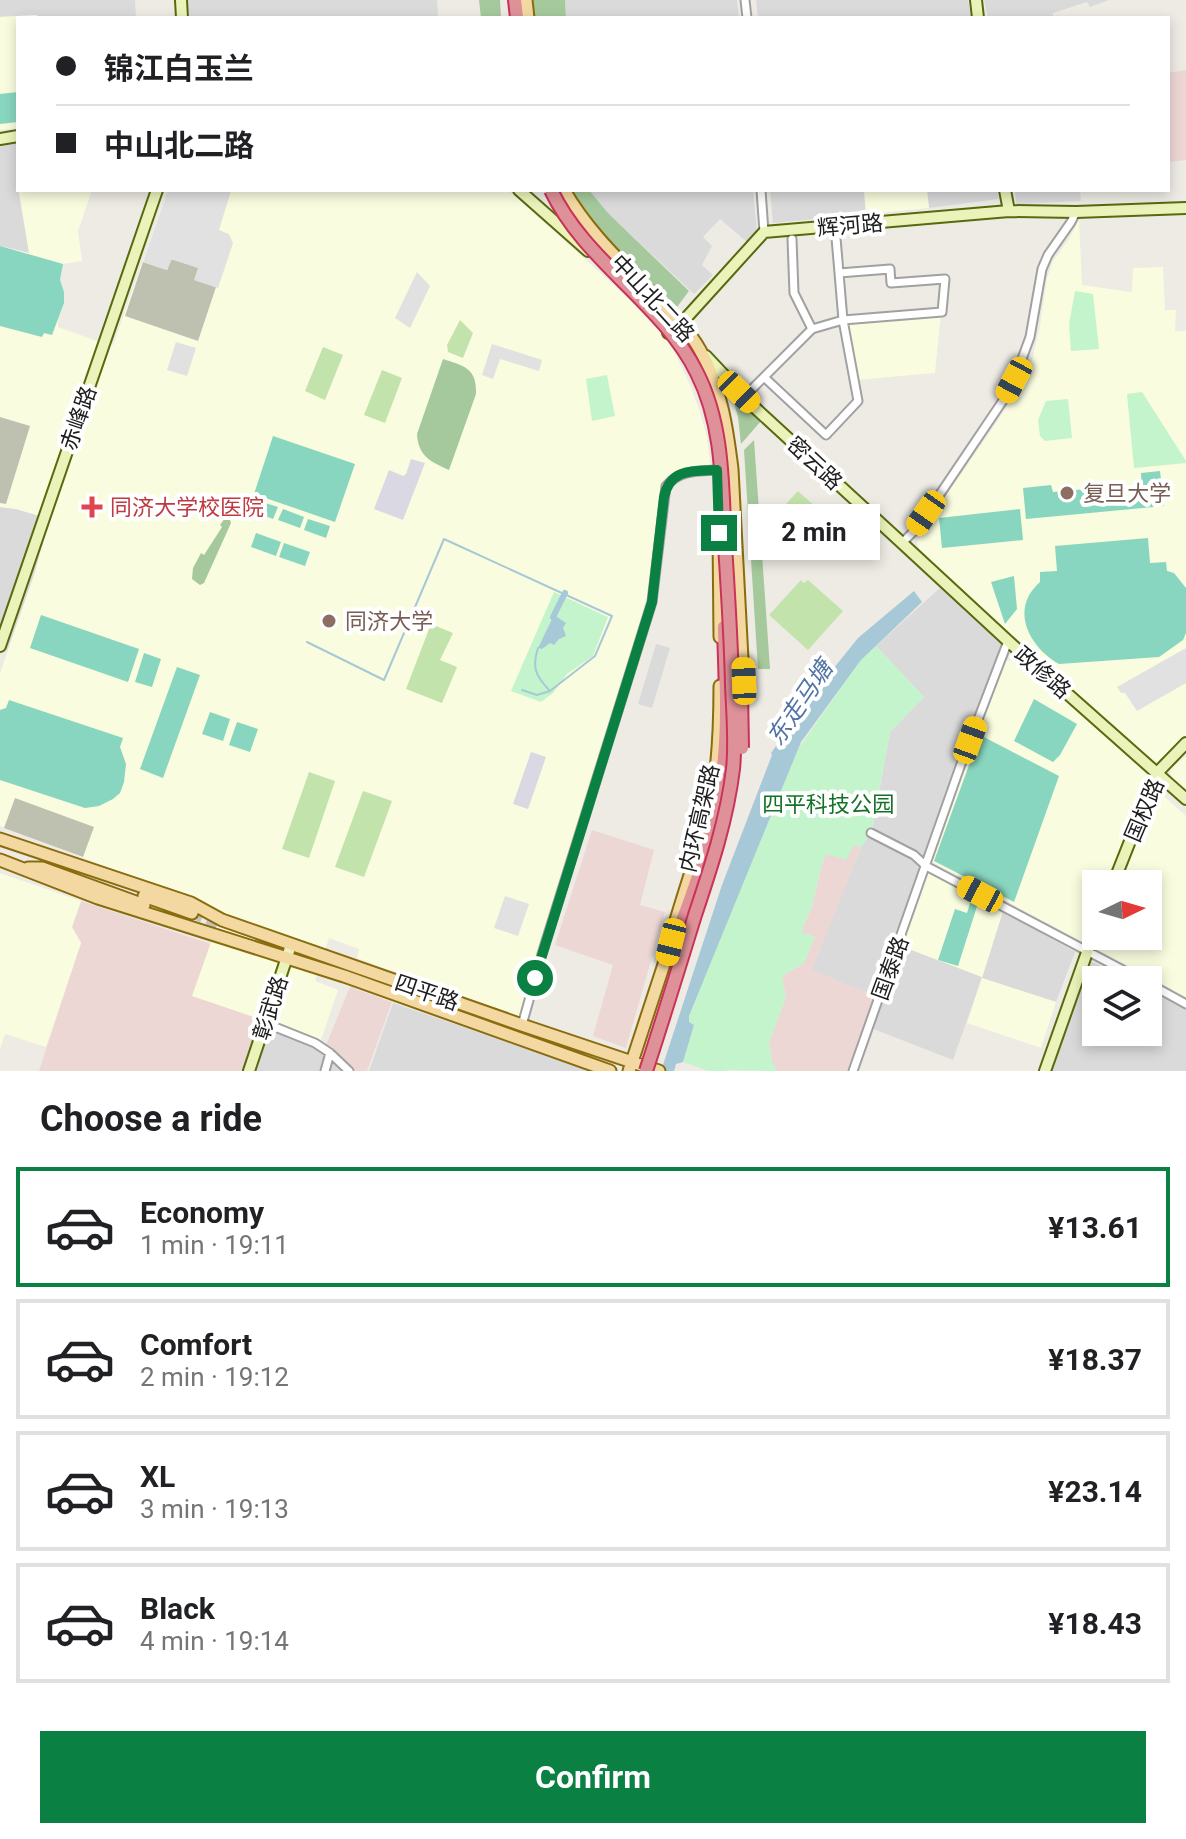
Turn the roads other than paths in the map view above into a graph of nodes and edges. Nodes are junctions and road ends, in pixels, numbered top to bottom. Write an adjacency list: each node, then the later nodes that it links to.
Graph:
1 (156, 192): 30 (street, 赤峰路)
2 (521, 192): 15 (street)
3 (551, 192): 15 (main road, 中山北二路)
4 (551, 192): 27 (highway, 内环高架路, bridge)
5 (563, 192): 18 (main road, 中山北二路)
6 (563, 192): 51 (highway, 内环高架路, bridge)
7 (761, 192): 13 (street)
8 (1005, 192): 10 (street)
9 (1186, 208): 11 (street, 辉河路)
10 (1009, 211): 11 (street, 辉河路); 12 (street, 辉河路)
11 (1076, 212): 28 (street)
12 (835, 226): 13 (street, 辉河路); 16 (street)
13 (764, 232): 18 (street)
14 (792, 239): 19 (street)
15 (588, 251): 20 (main road, 中山北二路)
16 (839, 273): 17 (street); 17 (street)
17 (843, 320): 19 (street); 22 (street)
18 (680, 323): 20 (street); 21 (main road, 中山北二路)
19 (812, 329): 22 (street)
20 (668, 333): 26 (main road, 中山北二路)
21 (699, 348): 23 (street, 密云路); 24 (main road, 中山北二路)
22 (764, 377): 25 (street)
23 (729, 382): 24 (street); 28 (street, 密云路)
24 (716, 385): 51 (main road, 中山北二路)
25 (752, 389)
26 (717, 470): 43 (main road, 中山北二路); 48 (street)
27 (724, 523): 43 (highway, bridge); 51 (highway, 内环高架路, bridge)
28 (902, 543): 29 (street, 政修路)
29 (1008, 641): 32 (street, 政修路); 37 (street, 国泰路)
30 (0, 646)
31 (1186, 743): 32 (street, 国权路)
32 (1157, 773): 33 (street, 政修路); 38 (street, 国权路)
33 (1186, 799)
34 (871, 833): 37 (street)
35 (0, 839): 39 (main road)
36 (0, 860): 39 (main road)
37 (926, 866): 41 (street); 56 (street, 国泰路)
38 (1119, 870)
39 (193, 917): 40 (main road, 四平路); 42 (main road, 四平路)
40 (291, 945): 42 (street, 彰武路); 48 (main road, 四平路)
41 (1087, 951): 44 (street); 57 (street)
42 (286, 958): 47 (street, 彰武路); 55 (main road, 四平路)
43 (667, 958): 50 (main road, 中山北二路)
44 (1115, 966)
45 (1162, 991): 46 (street)
46 (1186, 1004)
47 (265, 1023): 49 (street); 52 (street, 彰武路)
48 (522, 1025): 50 (main road, 四平路)
49 (330, 1053): 53 (street); 54 (street)
50 (631, 1066): 51 (main road, 四平路)
51 (651, 1070)
52 (249, 1071)
53 (325, 1071)
54 (349, 1071)
55 (610, 1071)
56 (853, 1071)
57 (1045, 1071)

